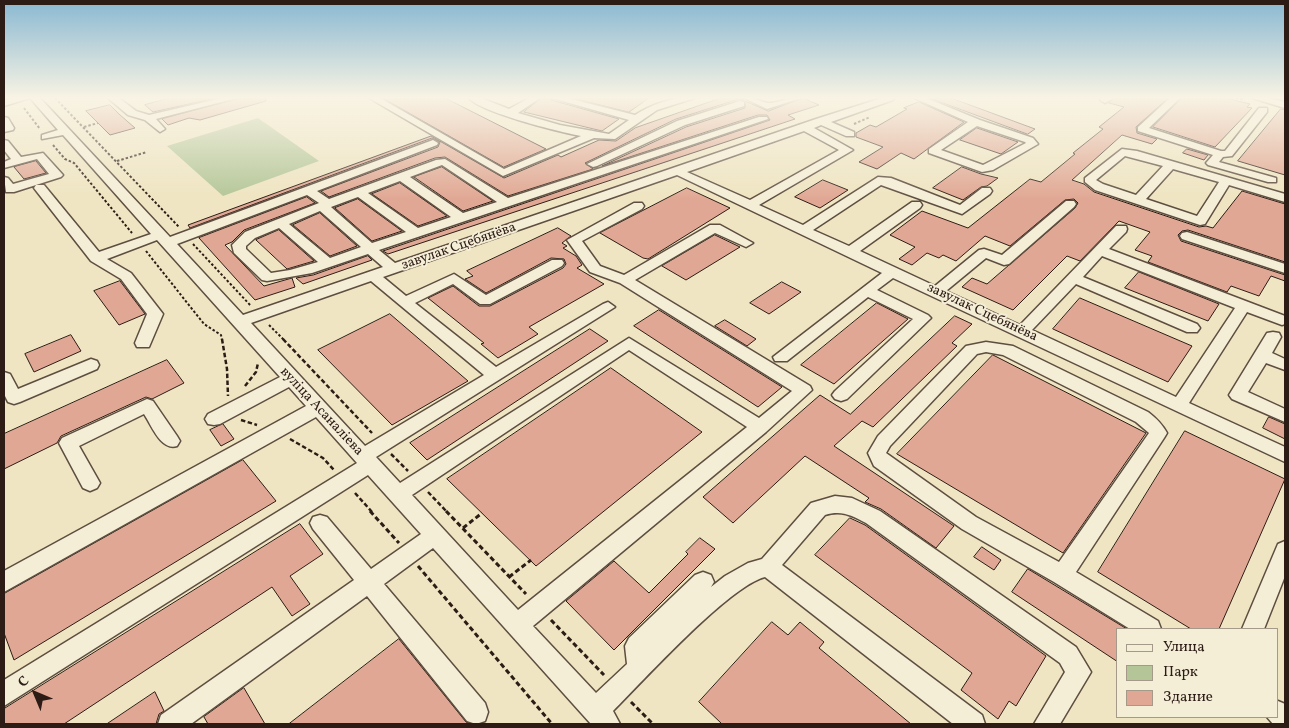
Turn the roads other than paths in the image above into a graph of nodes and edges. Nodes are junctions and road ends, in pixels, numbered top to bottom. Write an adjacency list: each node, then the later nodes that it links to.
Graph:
1 (56, 132): 17 (street)
2 (78, 132): 48 (street, вуліца Асаналіева)
3 (433, 132): 16 (street)
4 (580, 132): 16 (street)
5 (618, 132): 16 (street)
6 (660, 132): 30 (lane)
7 (723, 132): 30 (street)
8 (791, 132): 24 (street, завулак Сцебянёва)
9 (814, 132): 39 (street)
10 (845, 132): 15 (street)
11 (961, 132): 12 (lane)
12 (1005, 132)
13 (1148, 132): 20 (street)
14 (1246, 132): 20 (street)
15 (850, 134)
16 (591, 135)
17 (46, 136)
18 (4, 143): 21 (street)
19 (433, 143): 31 (street)
20 (1220, 154): 28 (street)
21 (18, 161): 23 (lane); 26 (street)
22 (1171, 164): 27 (street); 35 (street); 35 (street)
23 (4, 165)
24 (679, 172): 39 (street, завулак Сцебянёва); 56 (street, завулак Сцебянёва)
25 (401, 176): 33 (street); 36 (street); 42 (street)
26 (4, 180)
27 (1226, 180): 34 (street); 35 (street)
28 (1272, 180)
29 (40, 188): 53 (street)
30 (549, 188): 36 (street)
31 (308, 190): 38 (street); 48 (street)
32 (986, 191): 45 (street)
33 (359, 192): 38 (street); 46 (street)
34 (1285, 198)
35 (1138, 200)
36 (507, 203): 42 (street)
37 (1070, 204): 63 (street)
38 (325, 205): 43 (street); 50 (street)
39 (750, 205): 45 (street, завулак Сцебянёва)
40 (916, 205): 52 (street)
41 (638, 206): 61 (street)
42 (462, 218): 46 (street)
43 (281, 223): 54 (street); 54 (street)
44 (1122, 229): 51 (lane)
45 (804, 230): 52 (street, завулак Сцебянёва)
46 (416, 233): 50 (street)
47 (1187, 236): 57 (street)
48 (163, 239): 53 (street); 68 (street, вуліца Асаналіева)
49 (746, 243): 61 (street)
50 (370, 248): 54 (street); 56 (lane)
51 (1101, 251): 60 (lane); 65 (street)
52 (850, 252): 58 (street, завулак Сцебянёва)
53 (96, 258): 72 (street)
54 (326, 262)
55 (557, 263): 64 (street)
56 (394, 269): 59 (street, завулак Сцебянёва)
57 (1285, 269)
58 (892, 272): 62 (street); 63 (street, завулак Сцебянёва)
59 (373, 276): 64 (street); 68 (street, завулак Сцебянёва)
60 (1074, 278): 69 (street); 70 (lane)
61 (626, 280): 85 (street)
62 (868, 291): 74 (street); 80 (street)
63 (936, 292): 70 (street, завулак Сцебянёва)
64 (405, 302): 77 (street)
65 (1244, 306): 67 (street); 81 (street)
66 (608, 307): 77 (street)
67 (1283, 317): 71 (street)
68 (238, 322): 79 (street, вуліца Асаналіева)
69 (1192, 328)
70 (1022, 332): 81 (street, завулак Сцебянёва)
71 (1279, 339): 73 (street)
72 (143, 343)
73 (1263, 355): 76 (street); 83 (street)
74 (781, 357)
75 (91, 365): 78 (street)
76 (1285, 365)
77 (495, 376): 88 (street)
78 (4, 378)
79 (291, 379): 82 (street, вуліца Асаналіева); 84 (street)
80 (841, 394)
81 (1180, 405): 87 (street, завулак Сцебянёва)
82 (318, 408): 88 (street, вуліца Асаналіева); 96 (street)
83 (1285, 416)
84 (214, 419)
85 (760, 427): 90 (street); 99 (street)
86 (171, 441): 89 (street)
87 (1285, 455)
88 (366, 461): 90 (street, вуліца Асаналіева); 103 (street)
89 (90, 483)
90 (397, 495): 92 (street, вуліца Асаналіева)
91 (320, 523): 97 (street)
92 (434, 536): 97 (street); 99 (street, вуліца Асаналіева)
93 (1285, 550): 101 (street)
94 (768, 566): 102 (street); 107 (street); 108 (street)
95 (1062, 575): 95 (street); 100 (street)
96 (4, 582)
97 (369, 582): 104 (street); 106 (street)
98 (703, 582): 102 (street)
99 (517, 625): 105 (street, вуліца Асаналіева)
100 (1148, 628)
101 (1253, 628)
102 (639, 668): 105 (street)
103 (4, 694)
104 (476, 712)
105 (602, 717)
106 (170, 724)
107 (973, 724)
108 (1046, 724)

